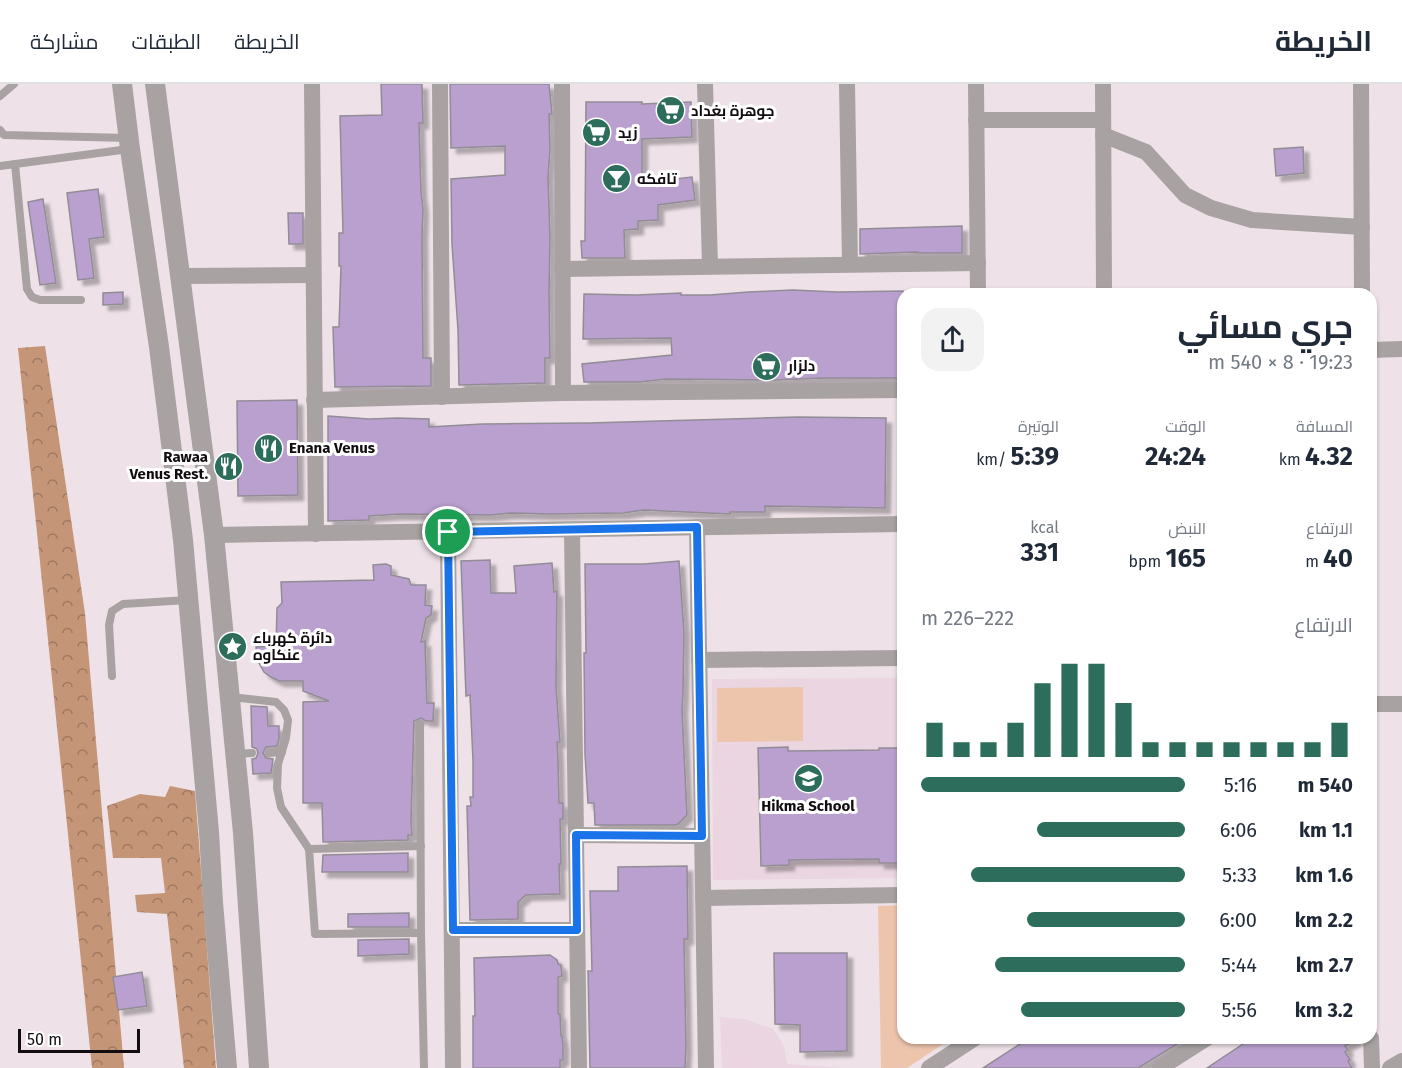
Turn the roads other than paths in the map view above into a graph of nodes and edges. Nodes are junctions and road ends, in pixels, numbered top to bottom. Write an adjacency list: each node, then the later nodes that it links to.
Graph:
1 (14, 84): 12 (lane)
2 (122, 84): 16 (street)
3 (155, 84): 25 (street)
4 (312, 84): 24 (street)
5 (440, 84): 34 (street)
6 (562, 84): 23 (street)
7 (705, 84): 22 (street)
8 (848, 84): 21 (street)
9 (976, 84): 13 (street)
10 (1103, 84): 14 (street)
11 (1361, 84): 19 (street)
12 (0, 96)
13 (976, 120): 14 (street); 20 (street)
14 (1103, 127): 19 (street); 27 (street)
15 (0, 130): 16 (lane)
16 (129, 143): 17 (lane); 42 (street)
17 (15, 164): 18 (lane); 29 (lane)
18 (0, 166)
19 (1362, 227): 28 (street)
20 (978, 263): 21 (street); 26 (street)
21 (850, 264): 22 (street)
22 (710, 266): 23 (street)
23 (562, 268): 33 (street)
24 (313, 275): 25 (street); 35 (street)
25 (180, 276): 41 (street)
26 (978, 288)
27 (1104, 288)
28 (1362, 288)
29 (81, 300)
30 (1402, 349): 31 (street)
31 (1377, 350)
32 (897, 390): 33 (street)
33 (563, 393): 34 (street)
34 (442, 397): 35 (street)
35 (314, 400): 40 (street)
36 (897, 524): 37 (street)
37 (697, 527): 38 (street); 44 (street)
38 (572, 530): 39 (street); 52 (street)
39 (448, 532): 40 (street); 60 (street)
40 (316, 534): 41 (street)
41 (213, 535): 46 (street)
42 (188, 600): 45 (lane); 57 (street)
43 (897, 658): 44 (street)
44 (699, 660): 53 (street)
45 (112, 676)
46 (230, 697): 50 (lane); 56 (street)
47 (1377, 704): 48 (street)
48 (1402, 704)
49 (420, 724): 54 (lane)
50 (282, 752): 51 (lane); 55 (lane)
51 (268, 753)
52 (576, 835): 53 (street); 61 (street)
53 (702, 836): 59 (street)
54 (421, 846): 55 (lane); 62 (lane)
55 (309, 849): 62 (lane)
56 (245, 862): 57 (street); 68 (street)
57 (211, 864): 67 (street)
58 (897, 895): 59 (street)
59 (703, 898): 72 (street)
60 (453, 930): 61 (street); 70 (street)
61 (577, 930): 71 (street)
62 (421, 933): 69 (lane)
63 (966, 1044): 73 (street)
64 (1198, 1044): 74 (street)
65 (1371, 1044): 75 (street)
66 (1402, 1061): 76 (street)
67 (227, 1068)
68 (259, 1068)
69 (424, 1068)
70 (453, 1068)
71 (579, 1068)
72 (706, 1068)
73 (928, 1068)
74 (1161, 1068)
75 (1372, 1068)
76 (1390, 1068)

